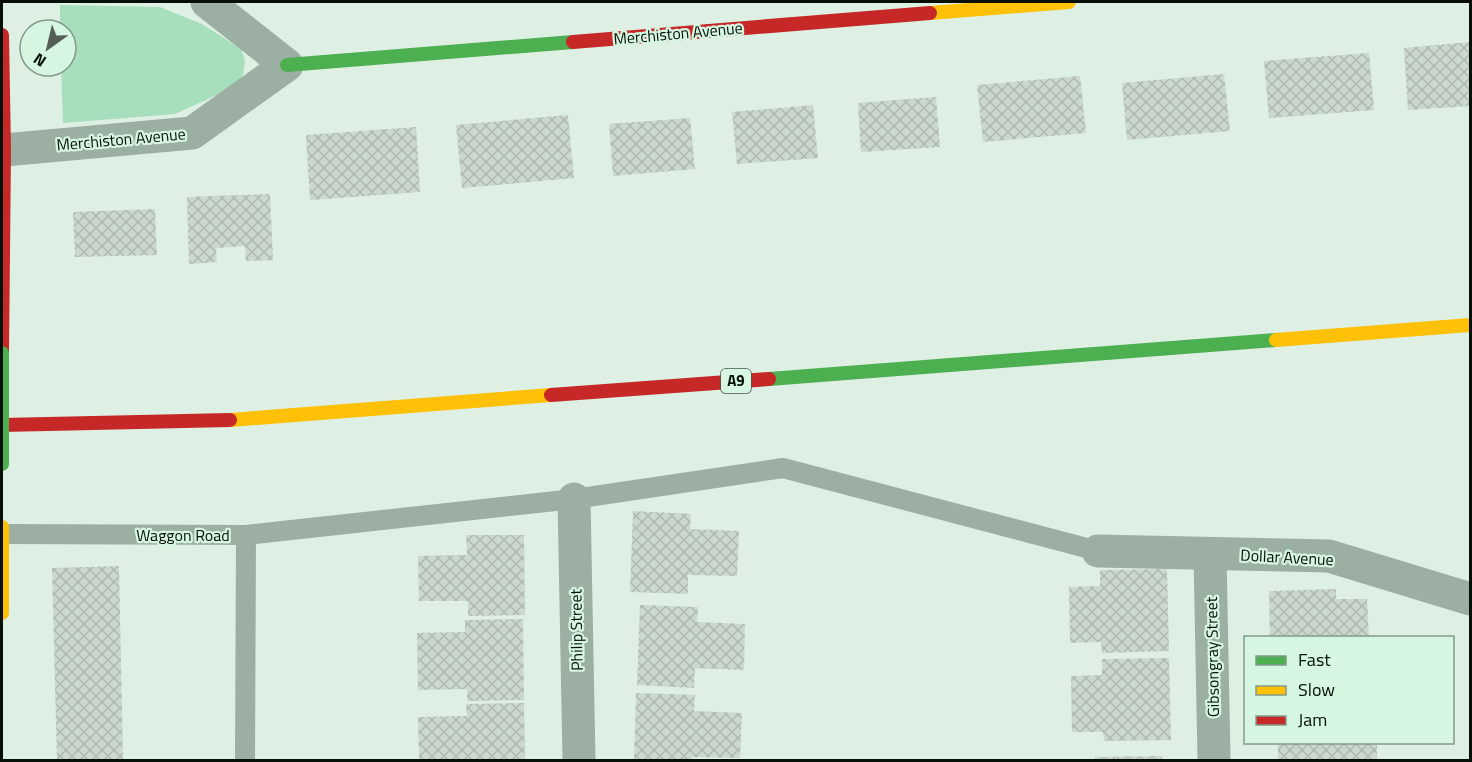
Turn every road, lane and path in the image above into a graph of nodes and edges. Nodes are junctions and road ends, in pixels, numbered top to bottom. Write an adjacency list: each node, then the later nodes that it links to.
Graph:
1 (207, 2): 4 (street)
2 (1069, 2): 4 (main road, Merchiston Avenue)
3 (2, 35): 5 (main road)
4 (287, 64): 5 (street, Merchiston Avenue)
5 (4, 150): 7 (main road)
6 (1470, 325): 8 (main road, A9)
7 (2, 354): 9 (main road, bridge)
8 (2, 424)
9 (2, 464)
10 (574, 499): 13 (lane); 14 (lane); 19 (street, Philip Street)
11 (2, 527): 12 (main road)
12 (2, 534): 13 (lane, Waggon Road); 17 (main road)
13 (246, 535): 18 (lane, Waggon Road)
14 (1098, 551): 15 (street, Dollar Avenue)
15 (1210, 554): 16 (street, Dollar Avenue); 20 (street, Gibsongray Street)
16 (1470, 599)
17 (2, 613)
18 (245, 760)
19 (579, 760)
20 (1214, 760)

